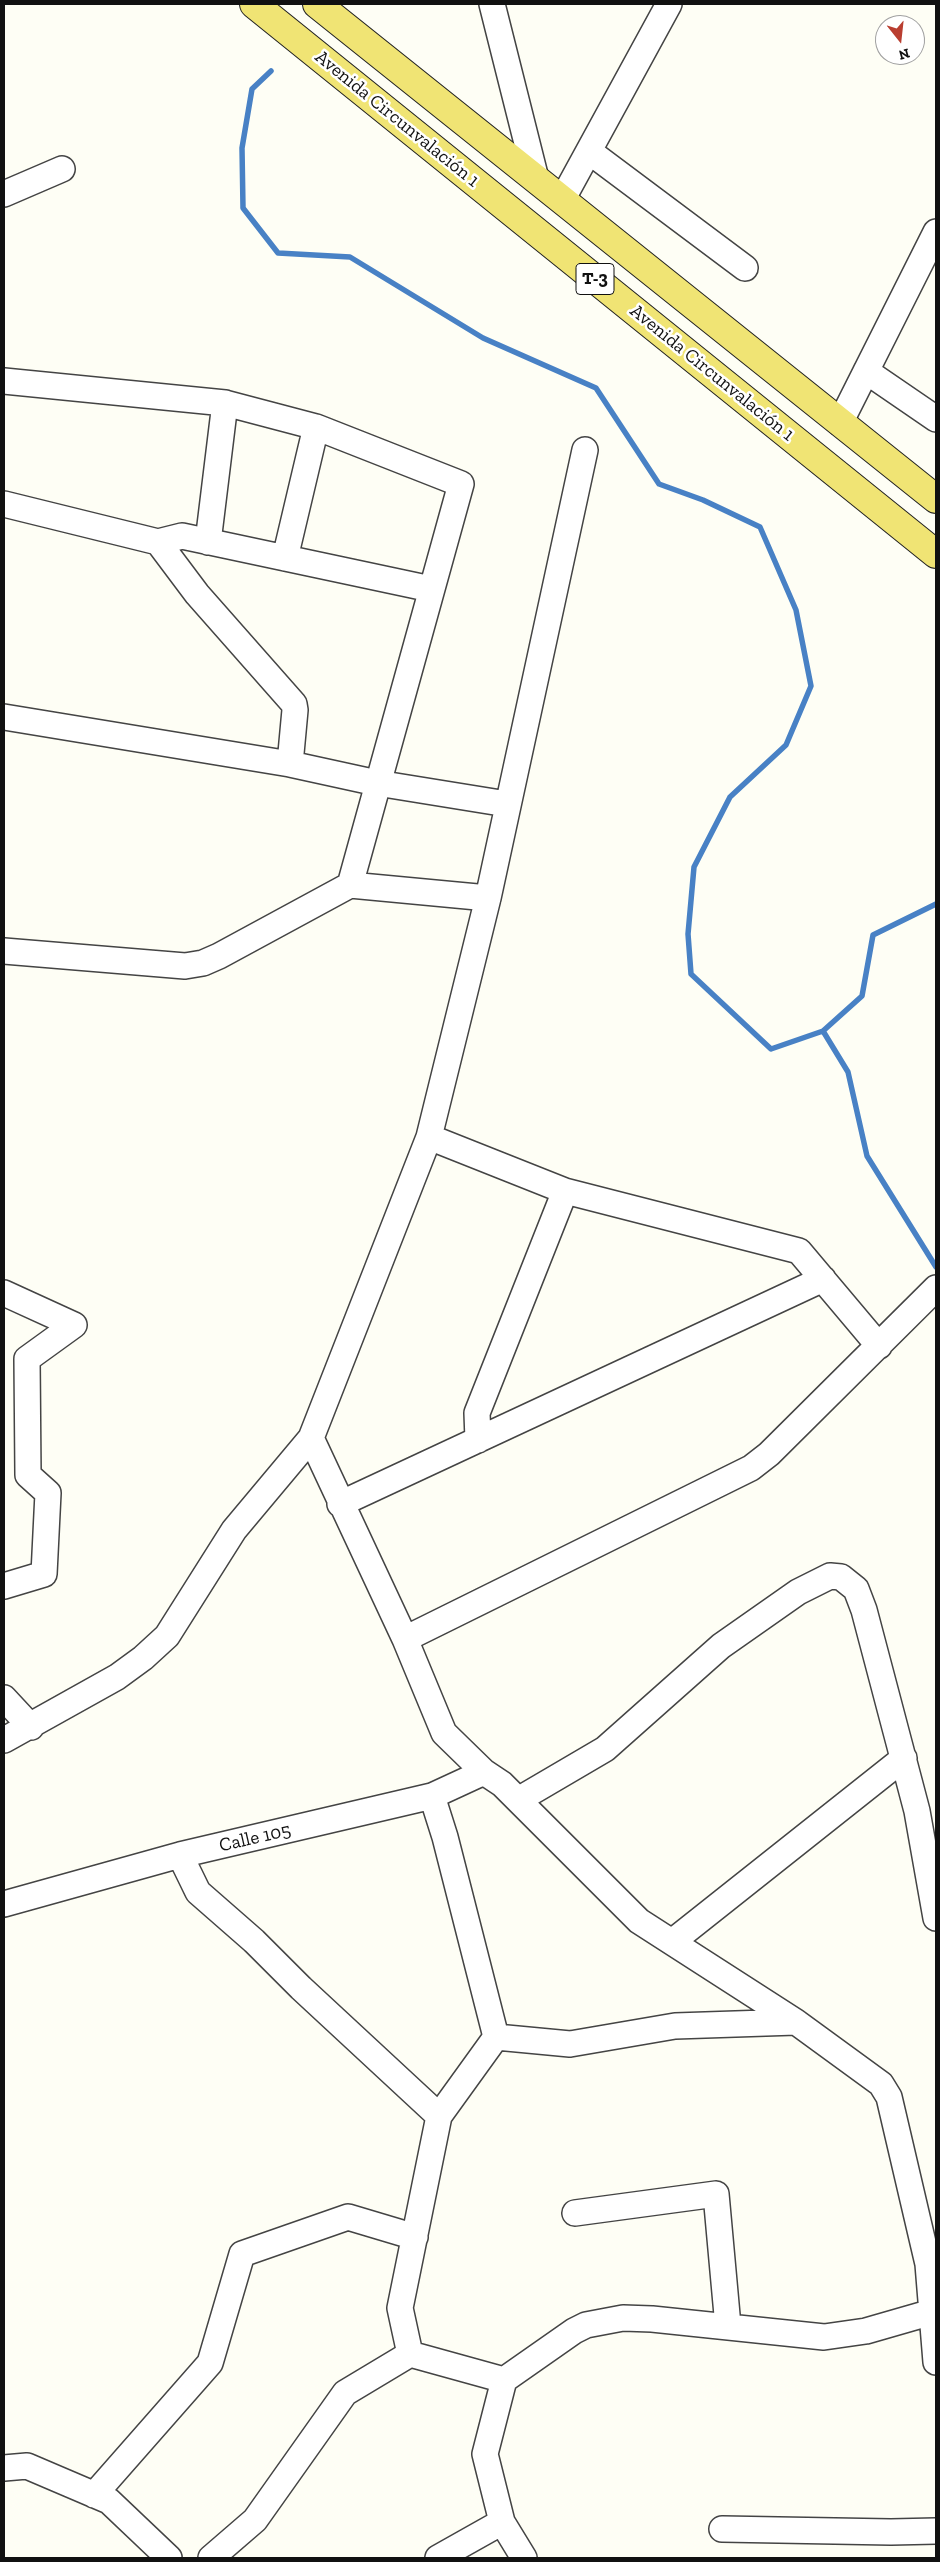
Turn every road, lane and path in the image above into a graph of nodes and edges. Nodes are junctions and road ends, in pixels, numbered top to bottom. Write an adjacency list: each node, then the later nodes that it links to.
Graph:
1 (254, 4): 23 (main road, Avenida Circunvalación 1 / T-3)
2 (317, 4): 7 (main road, Avenida Circunvalación 1 / T-3)
3 (492, 4): 7 (street)
4 (669, 4): 5 (street)
5 (590, 152): 9 (street); 11 (street)
6 (62, 169): 8 (street)
7 (536, 179): 9 (main road, Avenida Circunvalación 1 / T-3)
8 (4, 194)
9 (562, 200): 16 (main road, Avenida Circunvalación 1 / T-3)
10 (936, 232): 12 (street)
11 (745, 268)
12 (866, 371): 15 (street); 16 (street)
13 (4, 381): 14 (street)
14 (225, 403): 17 (street); 22 (street)
15 (936, 419)
16 (840, 422): 19 (main road, Avenida Circunvalación 1 / T-3)
17 (316, 427): 24 (street); 25 (street)
18 (585, 450): 29 (street)
19 (936, 499)
20 (4, 504): 21 (street)
21 (158, 542): 22 (street); 27 (street)
22 (208, 542): 24 (street)
23 (936, 554)
24 (285, 558): 25 (street)
25 (431, 589): 28 (street)
26 (4, 718): 27 (street)
27 (290, 764): 28 (street)
28 (377, 783): 29 (street); 30 (street)
29 (507, 804): 31 (street)
30 (350, 885): 31 (street); 32 (street)
31 (488, 898): 33 (street)
32 (4, 948)
33 (429, 1137): 34 (street); 39 (street)
34 (565, 1191): 35 (street); 40 (street)
35 (823, 1279): 38 (street); 40 (street)
36 (936, 1288): 38 (street)
37 (4, 1293): 42 (street)
38 (879, 1346): 43 (street)
39 (311, 1438): 41 (street); 45 (street)
40 (478, 1440): 41 (street)
41 (340, 1504): 43 (street)
42 (4, 1586)
43 (405, 1639): 48 (street)
44 (4, 1698): 45 (street)
45 (30, 1727): 46 (street)
46 (4, 1740)
47 (904, 1758): 48 (street, Calle 105); 52 (street, Calle 105); 53 (street)
48 (501, 1785): 49 (street, Calle 105); 53 (street)
49 (432, 1796): 50 (street, Calle 105); 55 (street)
50 (180, 1855): 51 (street, Calle 105); 56 (street)
51 (4, 1904)
52 (936, 1918)
53 (672, 1942): 54 (street)
54 (796, 2022): 55 (street); 59 (street)
55 (496, 2037): 56 (street)
56 (440, 2116): 58 (street)
57 (575, 2213): 60 (street)
58 (415, 2237): 61 (street); 65 (street)
59 (932, 2312): 60 (street); 62 (street)
60 (728, 2326): 63 (street)
61 (410, 2354): 63 (street); 70 (street)
62 (936, 2362)
63 (504, 2380): 66 (street)
64 (4, 2468): 65 (street)
65 (94, 2495): 69 (street)
66 (502, 2522): 71 (street); 72 (street)
67 (722, 2529): 68 (street)
68 (936, 2531)
69 (169, 2558)
70 (210, 2558)
71 (438, 2558)
72 (524, 2558)

